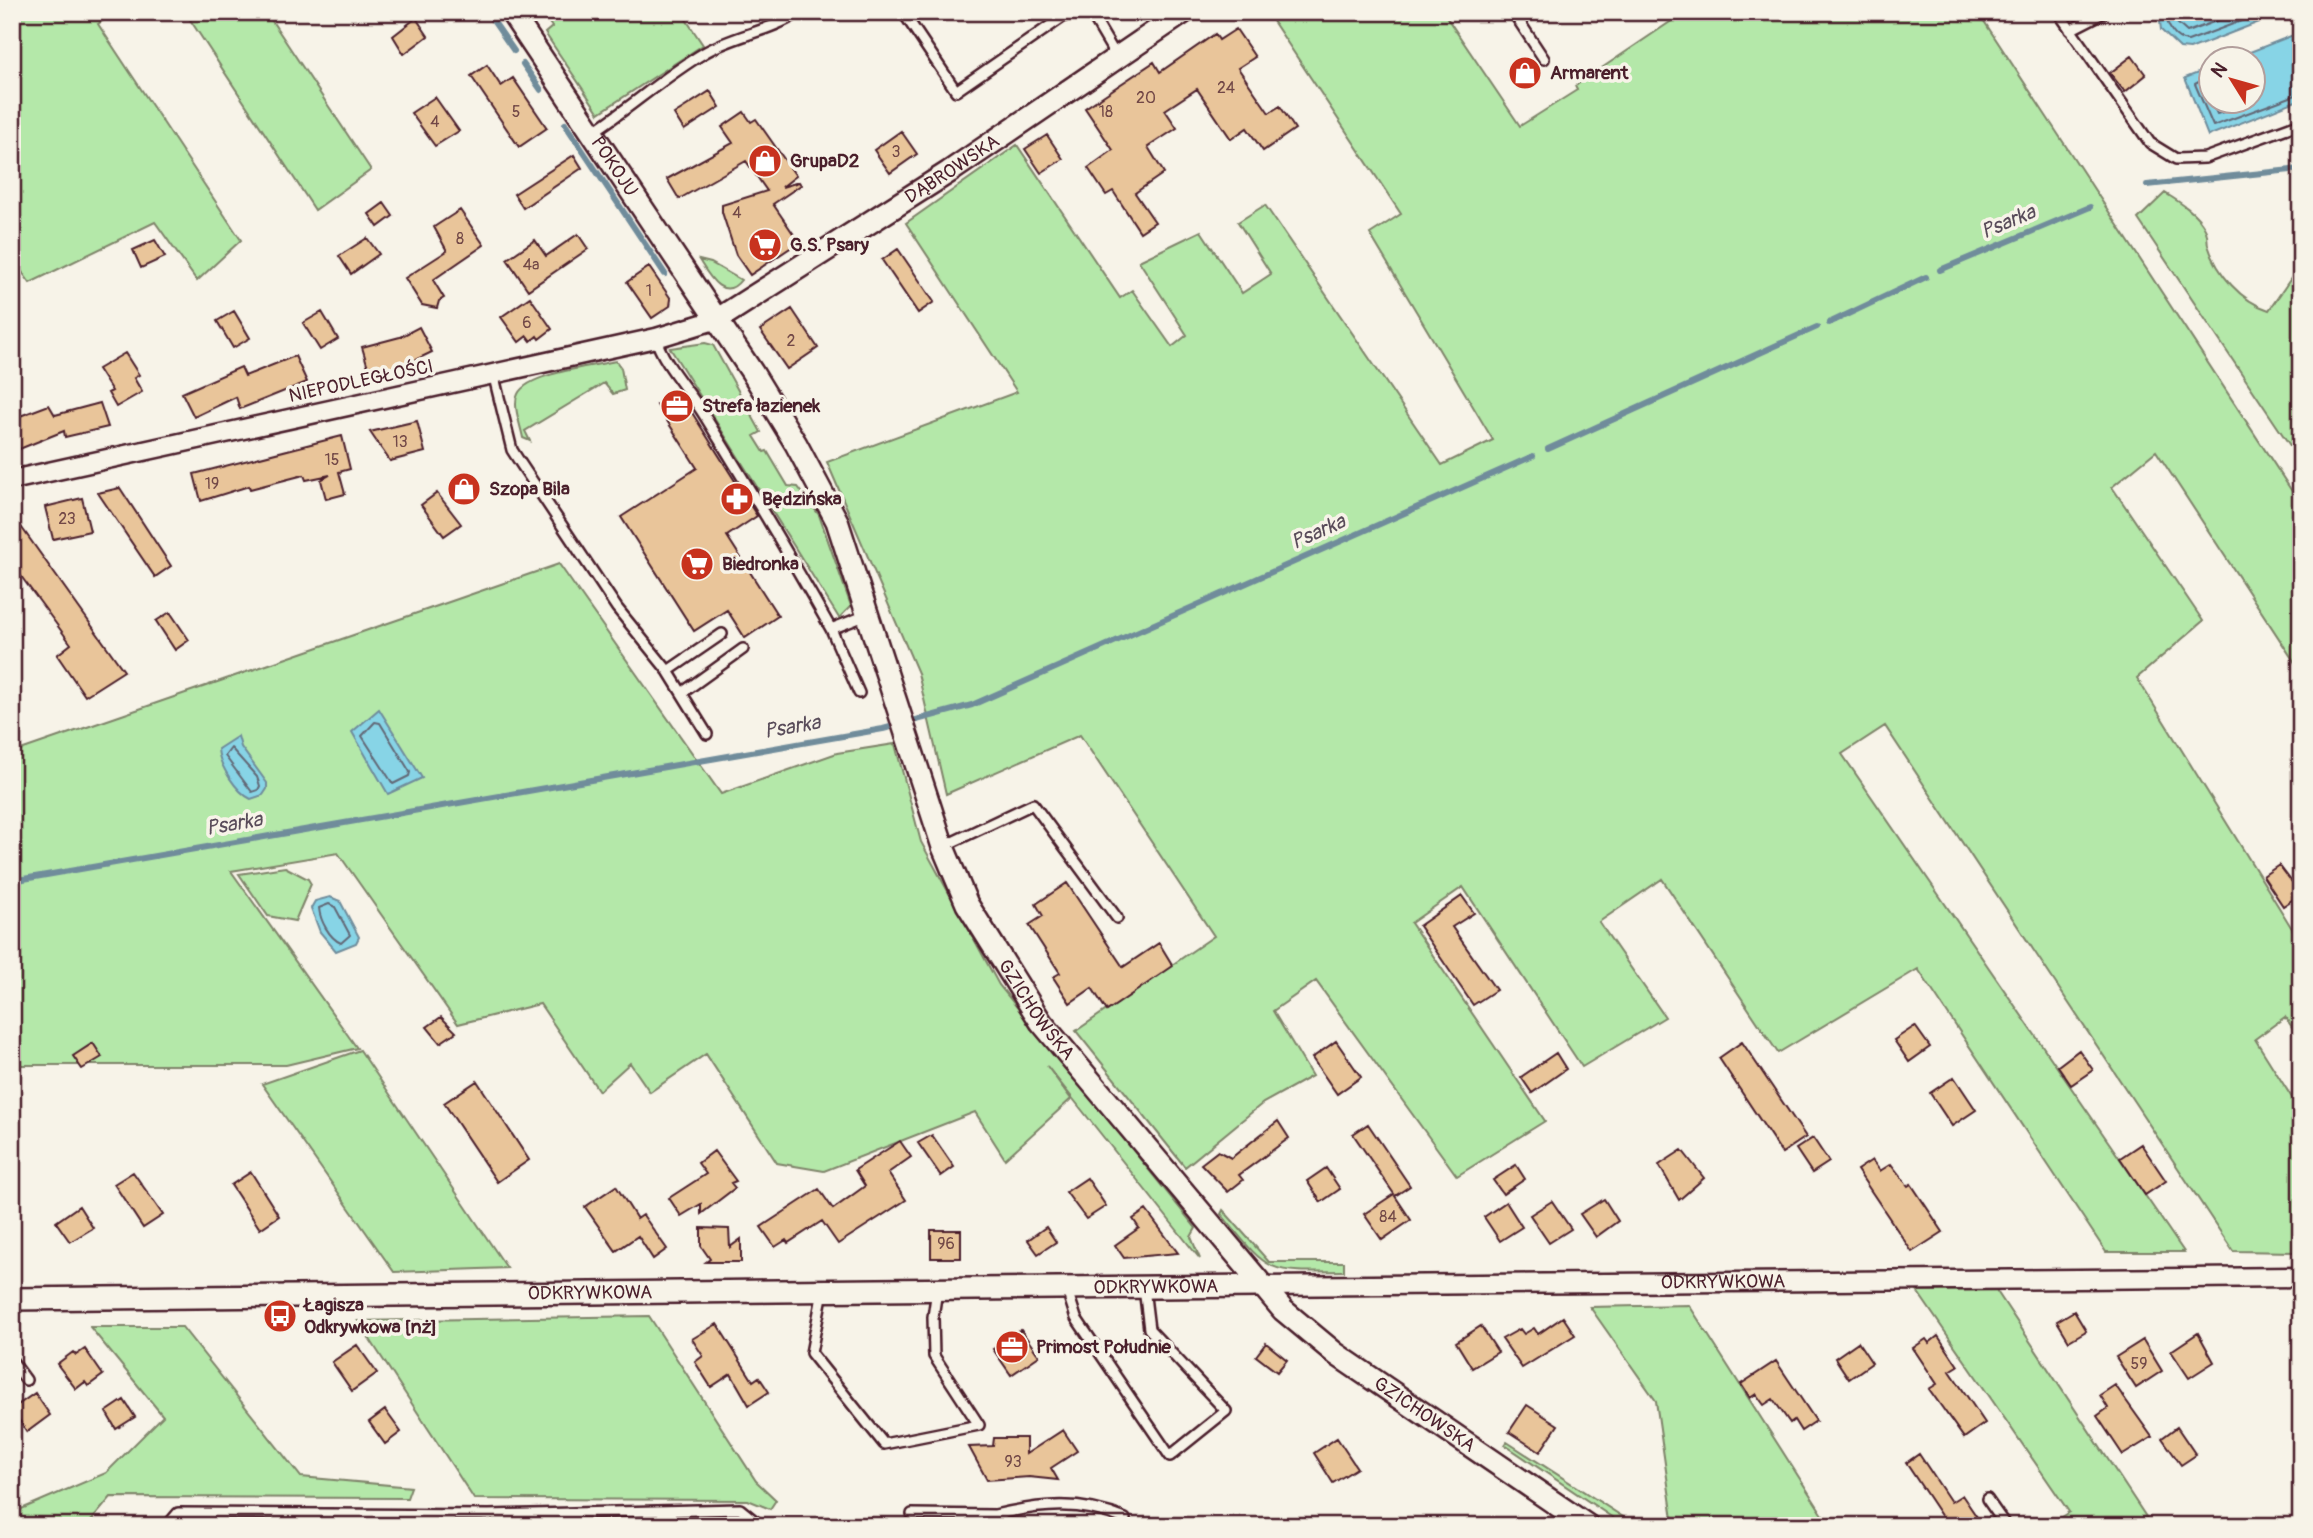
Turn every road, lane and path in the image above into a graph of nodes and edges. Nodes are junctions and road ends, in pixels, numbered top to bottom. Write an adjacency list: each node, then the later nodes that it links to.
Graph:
1 (511, 12): 14 (street, POKOJU)
2 (799, 12): 14 (lane)
3 (903, 12): 4 (lane)
4 (1070, 12)
5 (1090, 12): 11 (lane)
6 (1184, 12): 11 (street, DĄBROWSKA)
7 (1513, 12): 12 (lane)
8 (2058, 12): 10 (lane)
9 (2105, 12): 10 (lane)
10 (2070, 30): 13 (lane)
11 (1117, 57): 15 (street, DĄBROWSKA)
12 (1544, 59)
13 (2301, 123)
14 (591, 133): 15 (street, POKOJU)
15 (718, 319): 16 (street, NIEPODLEGŁOŚCI); 19 (street, GZICHOWSKA)
16 (656, 338): 17 (street, NIEPODLEGŁOŚCI); 20 (lane)
17 (493, 373): 18 (street, NIEPODLEGŁOŚCI); 23 (lane)
18 (12, 480)
19 (867, 615): 20 (lane); 27 (street, GZICHOWSKA)
20 (831, 629): 25 (lane)
21 (722, 634): 23 (lane)
22 (743, 649): 24 (lane)
23 (668, 671): 24 (lane)
24 (682, 693): 26 (lane)
25 (859, 693)
26 (707, 734)
27 (943, 847): 28 (lane); 30 (street, GZICHOWSKA)
28 (1117, 918)
29 (2301, 1278): 30 (street, ODKRYWKOWA)
30 (1259, 1286): 31 (street, ODKRYWKOWA); 41 (street, GZICHOWSKA)
31 (1143, 1287): 32 (street, ODKRYWKOWA); 32 (lane)
32 (1067, 1288): 33 (street, ODKRYWKOWA)
33 (937, 1290): 34 (street, ODKRYWKOWA); 34 (lane)
34 (823, 1291): 35 (street, ODKRYWKOWA)
35 (12, 1299)
36 (12, 1361): 37 (lane)
37 (26, 1380)
38 (1987, 1499): 47 (lane)
39 (912, 1514): 40 (lane)
40 (995, 1516): 42 (lane); 45 (lane)
41 (1561, 1519): 46 (street, GZICHOWSKA)
42 (1125, 1520)
43 (167, 1526): 44 (lane)
44 (761, 1526)
45 (1009, 1526)
46 (1588, 1526)
47 (2006, 1526)

